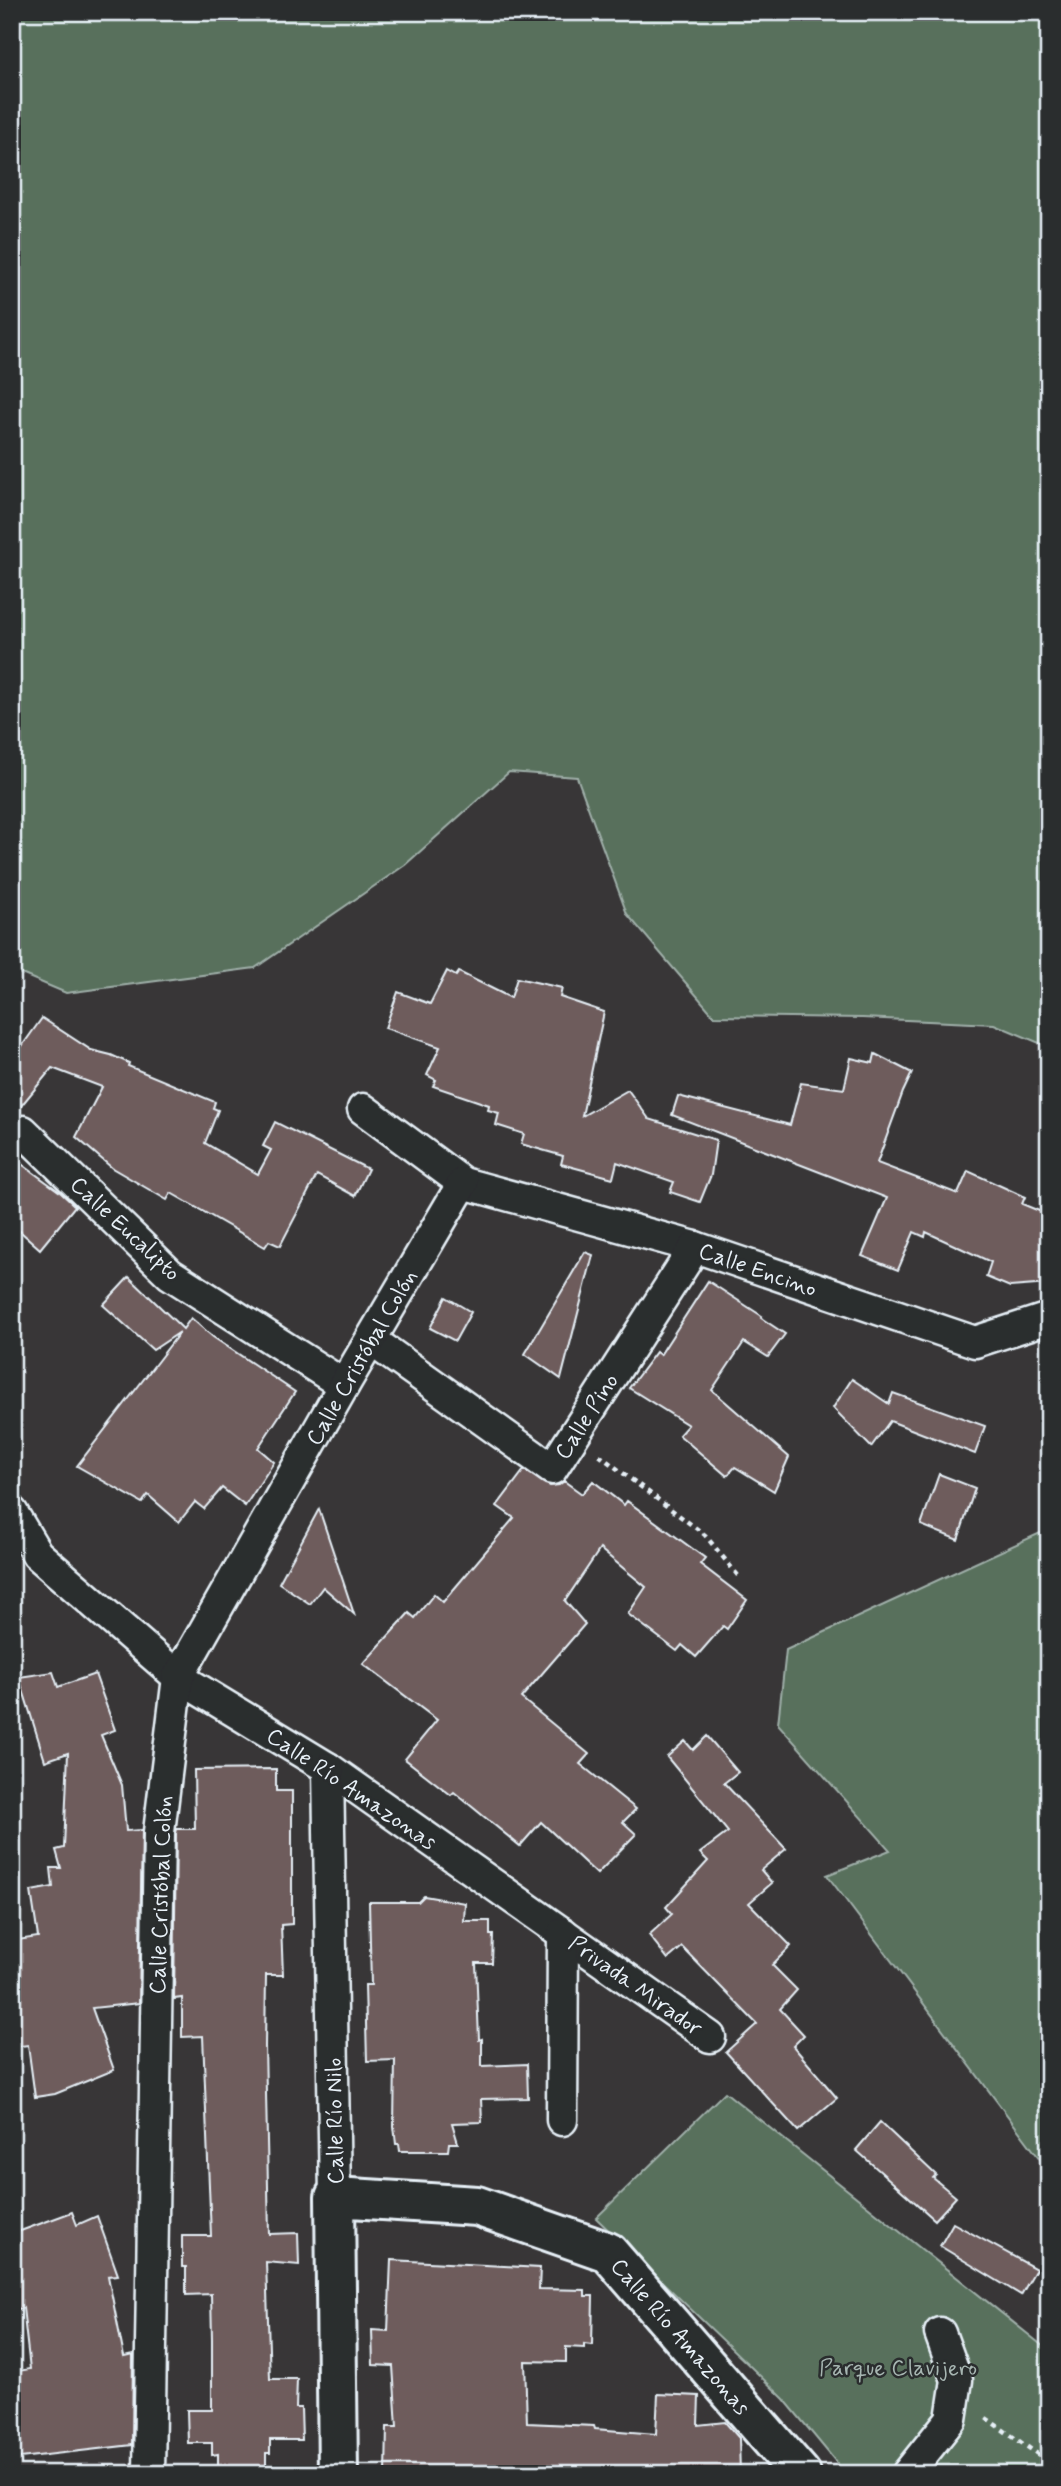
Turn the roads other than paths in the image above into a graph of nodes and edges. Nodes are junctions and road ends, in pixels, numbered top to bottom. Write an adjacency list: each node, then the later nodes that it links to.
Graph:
1 (363, 1110): 3 (street)
2 (23, 1131): 7 (street, Calle Eucalipto)
3 (463, 1183): 4 (street, Calle Encino); 6 (street, Calle Cristóbal Colón)
4 (695, 1247): 5 (street, Calle Encino); 6 (street, Calle Pino)
5 (1049, 1318)
6 (371, 1340): 7 (street, Calle Cristóbal Colón)
7 (344, 1385): 9 (street, Calle Cristóbal Colón)
8 (12, 1512): 9 (street, Calle Río Amazonas)
9 (178, 1678): 10 (street, Calle Río Amazonas); 16 (street, Calle Cristóbal Colón)
10 (328, 1768): 11 (street, Calle Río Amazonas); 14 (street, Calle Río Nilo)
11 (563, 1933): 12 (street, Privada Mirador); 13 (street)
12 (710, 2037)
13 (562, 2120)
14 (335, 2197): 17 (street, Calle Río Nilo); 18 (street, Calle Río Amazonas)
15 (940, 2333): 19 (street)
16 (149, 2474)
17 (338, 2474)
18 (801, 2474)
19 (906, 2474)

